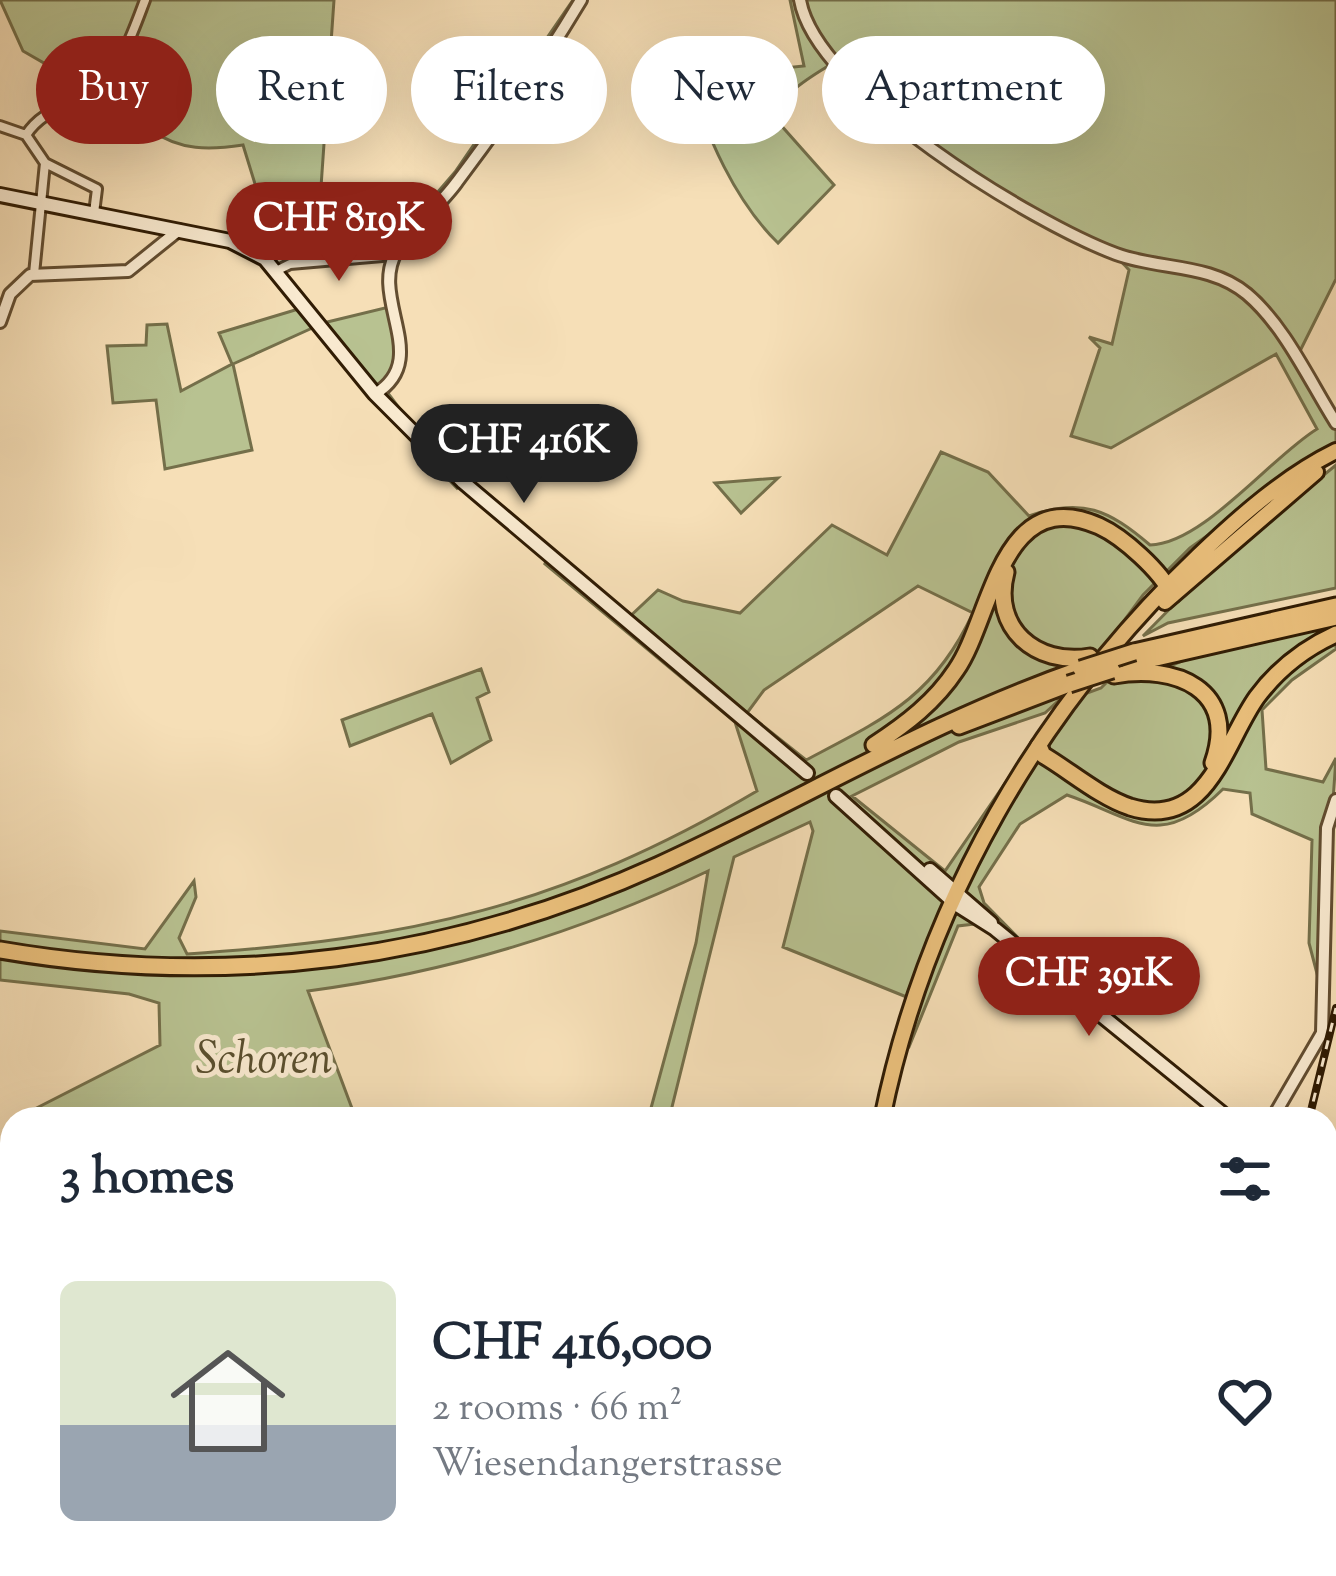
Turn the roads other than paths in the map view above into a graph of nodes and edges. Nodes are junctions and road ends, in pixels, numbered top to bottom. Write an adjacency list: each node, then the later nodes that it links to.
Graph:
1 (145, 0): 5 (street)
2 (581, 0): 11 (street)
3 (800, 0): 16 (street)
4 (0, 127): 5 (street)
5 (26, 135): 6 (street)
6 (45, 163): 8 (street); 9 (street)
7 (0, 195): 8 (main road)
8 (42, 202): 9 (main road); 13 (street)
9 (94, 213): 10 (main road)
10 (179, 230): 12 (main road); 13 (street)
11 (394, 255): 12 (street); 15 (street)
12 (276, 271): 15 (main road)
13 (34, 274): 14 (street)
14 (0, 322)
15 (375, 394): 25 (main road)
16 (1336, 423)
17 (1336, 453): 18 (main road)
18 (1167, 591): 22 (highway); 24 (main road); 26 (highway)
19 (1336, 606): 22 (highway, bridge)
20 (1336, 617): 23 (highway)
21 (1336, 634): 24 (highway)
22 (1085, 663): 26 (highway)
23 (1118, 671): 24 (highway); 31 (highway, bridge)
24 (1043, 748): 29 (main road)
25 (807, 773)
26 (826, 778): 30 (highway)
27 (836, 796): 29 (main road)
28 (1336, 800): 34 (street)
29 (957, 897): 32 (main road); 33 (main road)
30 (0, 950)
31 (0, 961)
32 (885, 1107)
33 (1213, 1107)
34 (1279, 1107)

